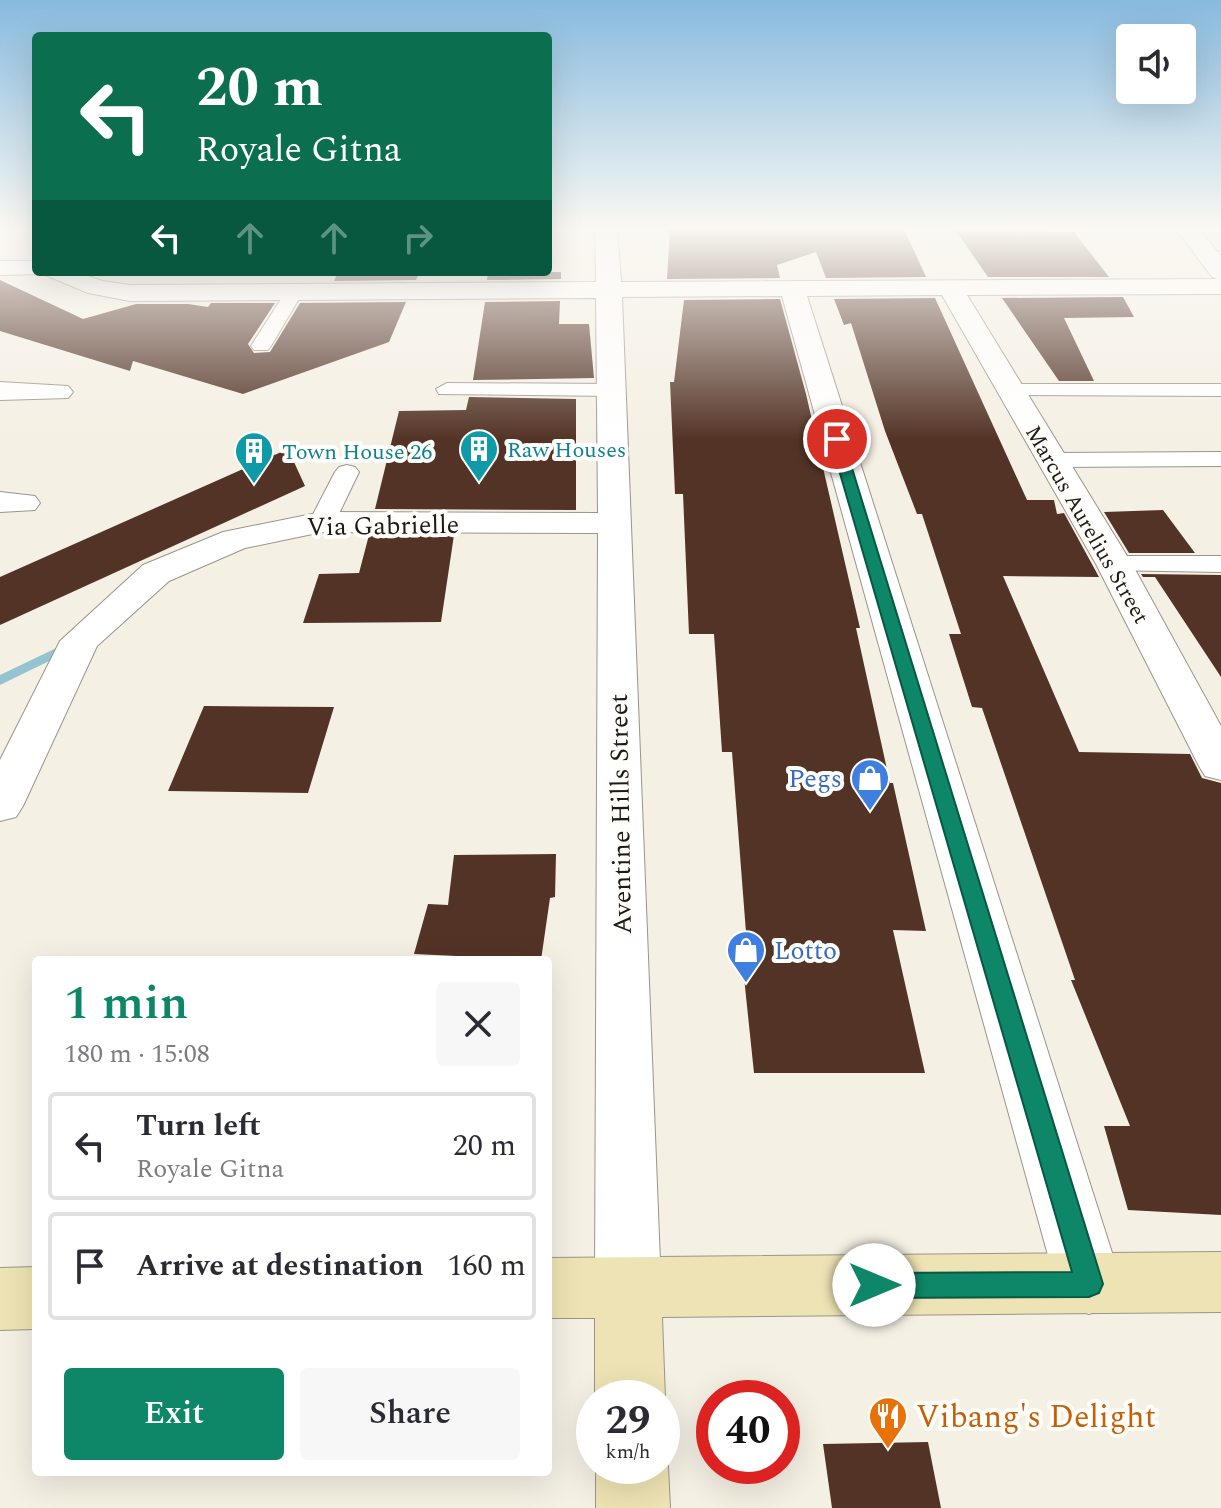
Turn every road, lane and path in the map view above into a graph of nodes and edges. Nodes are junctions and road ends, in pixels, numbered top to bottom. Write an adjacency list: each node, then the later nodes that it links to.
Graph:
1 (289, 299): 5 (lane)
2 (609, 299): 7 (street, Aventine Hills Street)
3 (795, 299): 22 (street)
4 (957, 299): 8 (street, Marcus Aurelius Street)
5 (261, 346)
6 (447, 389): 7 (lane)
7 (613, 390): 16 (street, Aventine Hills Street)
8 (1010, 390): 9 (lane); 13 (street, Marcus Aurelius Street)
9 (1221, 390)
10 (0, 391): 11 (street)
11 (58, 392)
12 (1221, 459): 13 (lane)
13 (1052, 460): 17 (street, Marcus Aurelius Street)
14 (347, 472): 15 (lane)
15 (322, 522): 16 (street, Via Gabrielle); 20 (street, Via Gabrielle)
16 (615, 523): 23 (street, Aventine Hills Street)
17 (1114, 564): 18 (lane); 19 (street, Marcus Aurelius Street)
18 (1221, 564)
19 (1221, 766)
20 (0, 806)
21 (1221, 1282): 22 (street)
22 (1089, 1284): 23 (street)
23 (628, 1287): 24 (street); 27 (street, Aventine Hills Street)
24 (552, 1288)
25 (32, 1298): 26 (street)
26 (0, 1299)
27 (630, 1380)
28 (632, 1484): 29 (street)
29 (633, 1508)

